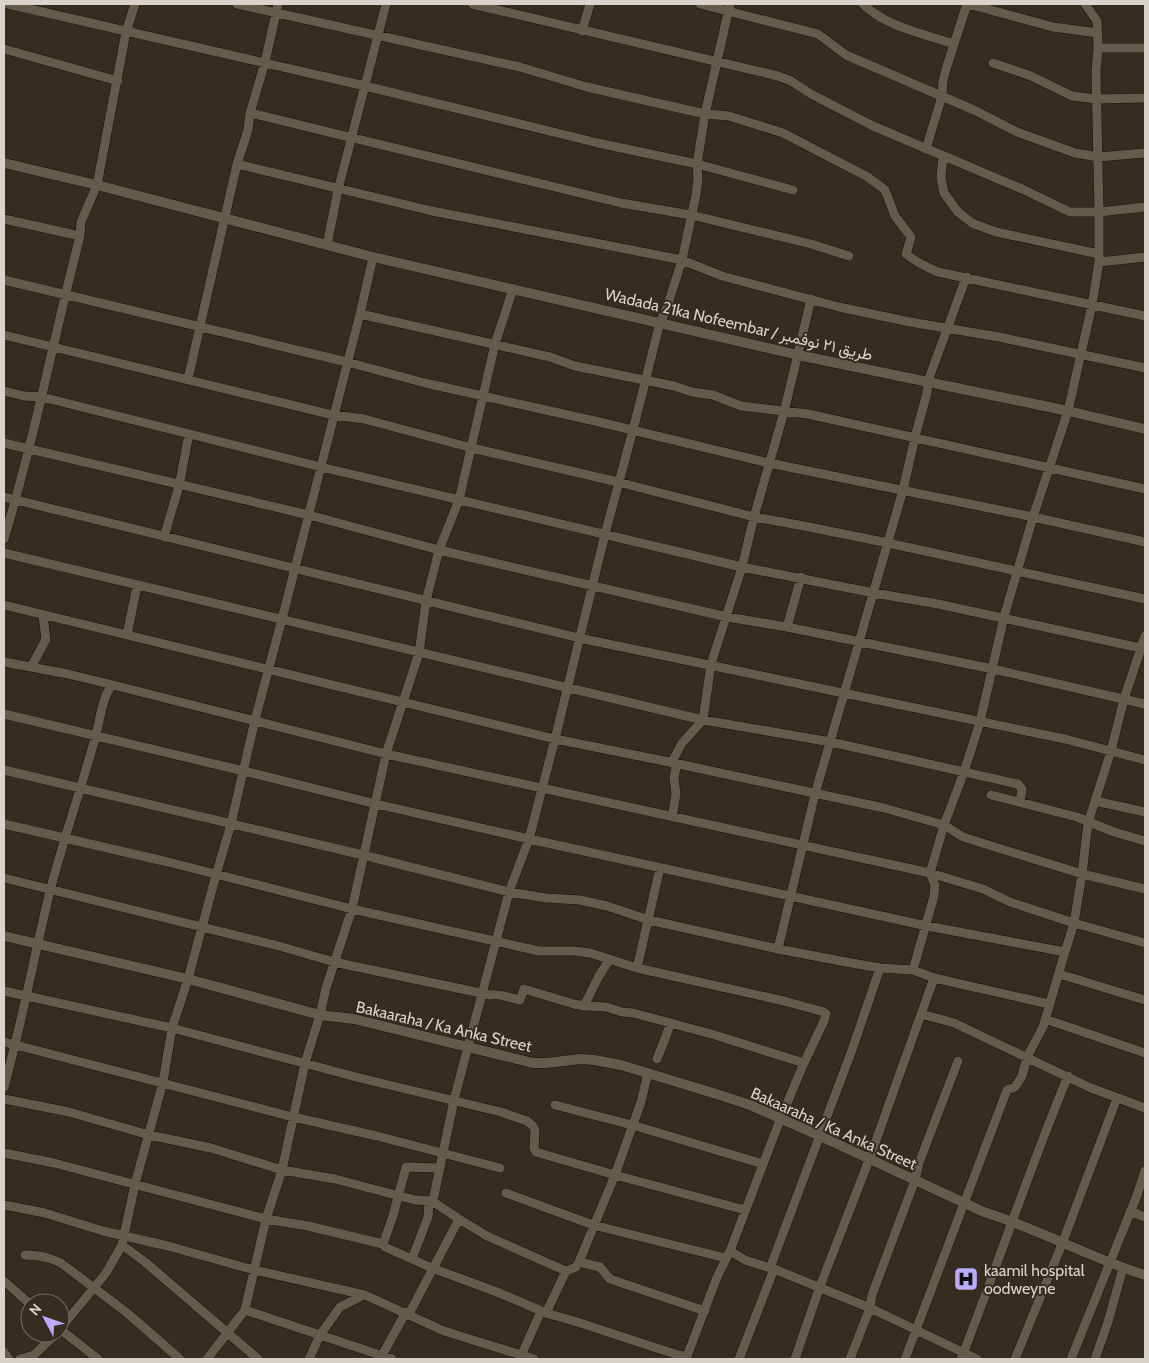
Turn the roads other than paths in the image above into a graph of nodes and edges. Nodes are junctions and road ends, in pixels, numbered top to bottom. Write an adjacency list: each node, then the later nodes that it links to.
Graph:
1 (8, 4): 15 (street)
2 (135, 4): 15 (street)
3 (237, 4): 13 (street)
4 (278, 4): 13 (street)
5 (386, 4): 17 (street)
6 (472, 4): 14 (street)
7 (590, 4): 14 (street)
8 (700, 4): 12 (street)
9 (863, 4): 18 (street)
10 (967, 4): 16 (street); 18 (street)
11 (1085, 4): 16 (street)
12 (729, 7): 22 (street); 27 (street)
13 (275, 14): 17 (street); 23 (street)
14 (582, 31): 22 (street)
15 (126, 32): 23 (street); 25 (street)
16 (1098, 33): 19 (street)
17 (377, 36): 26 (street); 31 (street)
18 (954, 44): 27 (street)
19 (1098, 48): 20 (street); 29 (street)
20 (1145, 48)
21 (4, 49): 25 (street)
22 (716, 61): 31 (street); 33 (street)
23 (265, 62): 26 (street); 30 (street)
24 (993, 63): 29 (street)
25 (118, 81): 40 (street)
26 (365, 86): 32 (street); 39 (street)
27 (942, 96): 33 (street); 36 (street)
28 (1145, 98): 29 (street)
29 (1096, 99): 36 (street)
30 (250, 113): 32 (street); 38 (street)
31 (705, 114): 39 (street); 55 (street)
32 (352, 138): 41 (street); 45 (street)
33 (926, 149): 35 (street)
34 (1145, 153): 36 (street)
35 (943, 156): 44 (street); 53 (street)
36 (1098, 157): 44 (street)
37 (4, 163): 40 (street, Wadada 21ka Nofeembar / طريق ٢١ نوفمبر)
38 (237, 164): 41 (street); 47 (street)
39 (697, 164): 42 (street); 45 (street)
40 (97, 185): 47 (street, Wadada 21ka Nofeembar / طريق ٢١ نوفمبر); 48 (street)
41 (338, 190): 49 (street); 54 (street)
42 (793, 190)
43 (1145, 206): 44 (street)
44 (1099, 212): 53 (street)
45 (691, 215): 50 (street); 54 (street)
46 (4, 219): 48 (street)
47 (224, 219): 49 (street, Wadada 21ka Nofeembar / طريق ٢١ نوفمبر); 64 (street)
48 (80, 236): 58 (street)
49 (327, 245): 51 (street, Wadada 21ka Nofeembar / طريق ٢١ نوفمبر)
50 (849, 256)
51 (372, 257): 57 (street, Wadada 21ka Nofeembar / طريق ٢١ نوفمبر); 61 (street)
52 (1145, 257): 53 (street)
53 (1099, 258): 60 (street)
54 (682, 260): 59 (street); 63 (street)
55 (967, 277): 60 (street); 65 (street)
56 (4, 280): 58 (street)
57 (513, 289): 63 (street, Wadada 21ka Nofeembar / طريق ٢١ نوفمبر); 67 (street)
58 (65, 295): 64 (street); 68 (street)
59 (811, 299): 65 (street); 69 (street)
60 (1092, 305): 62 (street); 70 (street)
61 (360, 314): 67 (street); 71 (street)
62 (1145, 316)
63 (660, 322): 69 (street, Wadada 21ka Nofeembar / طريق ٢١ نوفمبر); 74 (street)
64 (201, 327): 71 (street); 73 (street)
65 (948, 328): 70 (street); 75 (street)
66 (4, 335): 68 (street)
67 (495, 344): 74 (street); 77 (street)
68 (53, 348): 73 (street); 78 (street)
69 (798, 354): 75 (street, Wadada 21ka Nofeembar / طريق ٢١ نوفمبر); 80 (street)
70 (1081, 354): 72 (street); 79 (street)
71 (347, 362): 77 (street); 81 (street)
72 (1145, 368)
73 (188, 379): 81 (street)
74 (645, 380): 80 (street); 83 (street)
75 (928, 381): 79 (street, Wadada 21ka Nofeembar / طريق ٢١ نوفمبر); 85 (street)
76 (4, 391): 78 (street)
77 (483, 396): 83 (street); 87 (street)
78 (42, 397): 84 (street); 88 (street)
79 (1068, 411): 82 (street, Wadada 21ka Nofeembar / طريق ٢١ نوفمبر); 91 (street)
80 (784, 412): 85 (street); 89 (street)
81 (333, 415): 87 (street); 90 (street)
82 (1145, 429)
83 (633, 430): 89 (street); 92 (street)
84 (189, 434): 90 (street); 93 (street)
85 (914, 437): 91 (street); 95 (street)
86 (4, 443): 88 (street)
87 (472, 448): 92 (street); 98 (street)
88 (29, 449): 93 (street); 97 (street)
89 (768, 464): 95 (street); 100 (street)
90 (321, 467): 98 (street); 99 (street)
91 (1051, 467): 94 (street); 101 (street)
92 (618, 482): 100 (street); 102 (street)
93 (178, 486): 99 (street); 103 (street)
94 (1145, 488)
95 (903, 490): 101 (street); 106 (street)
96 (4, 498): 97 (street)
97 (16, 500): 103 (street); 104 (street)
98 (459, 500): 102 (street); 107 (street)
99 (309, 515): 107 (street); 110 (street)
100 (754, 517): 106 (street); 109 (street)
101 (1033, 517): 105 (street); 111 (street)
102 (605, 534): 109 (street); 114 (street)
103 (164, 537): 110 (street)
104 (4, 539)
105 (1145, 542)
106 (888, 543): 111 (street); 115 (street)
107 (439, 550): 114 (street); 117 (street)
108 (4, 553): 113 (street)
109 (742, 567): 112 (street); 120 (street)
110 (295, 569): 117 (street); 122 (street)
111 (1018, 570): 116 (street); 121 (street)
112 (801, 578): 115 (street); 123 (street)
113 (137, 586): 122 (street); 124 (street)
114 (592, 586): 120 (street); 126 (street)
115 (874, 593): 121 (street); 127 (street)
116 (1145, 599)
117 (426, 601): 126 (street); 129 (street)
118 (4, 605): 119 (street)
119 (43, 616): 124 (street); 132 (street)
120 (727, 616): 123 (street); 131 (street)
121 (1004, 617): 128 (street); 134 (street)
122 (282, 619): 129 (street); 133 (street)
123 (787, 627): 127 (street)
124 (127, 635): 133 (street)
125 (1145, 636): 128 (street)
126 (579, 638): 131 (street); 136 (street)
127 (860, 643): 134 (street); 137 (street)
128 (1144, 649): 138 (street)
129 (419, 653): 136 (street); 139 (street)
130 (4, 662): 132 (street)
131 (711, 664): 137 (street); 143 (street)
132 (31, 667): 135 (street)
133 (268, 669): 139 (street); 142 (street)
134 (993, 669): 138 (street); 144 (street)
135 (113, 685): 142 (street); 145 (street)
136 (568, 687): 143 (street); 146 (street)
137 (843, 693): 144 (street); 147 (street)
138 (1124, 699): 140 (street); 148 (street)
139 (402, 701): 146 (street); 149 (street)
140 (1145, 704)
141 (4, 714): 145 (street)
142 (255, 720): 149 (street); 153 (street)
143 (703, 720): 147 (street); 151 (street)
144 (980, 722): 148 (street); 154 (street)
145 (96, 737): 153 (street); 155 (street)
146 (555, 739): 151 (street); 156 (street)
147 (831, 742): 154 (street); 157 (street)
148 (1111, 751): 150 (street); 159 (street)
149 (386, 754): 156 (street); 161 (street)
150 (1145, 760)
151 (674, 763): 157 (street); 163 (street)
152 (4, 770): 155 (street)
153 (244, 771): 161 (street); 166 (street)
154 (964, 772): 160 (street); 167 (street)
155 (81, 787): 166 (street); 168 (street)
156 (541, 788): 163 (street); 169 (street)
157 (815, 794): 167 (street); 171 (street)
158 (991, 795): 160 (street)
159 (1096, 801): 162 (street); 164 (street)
160 (1020, 802): 164 (street)
161 (376, 804): 169 (street); 172 (street)
162 (1145, 812)
163 (672, 817): 171 (street)
164 (1088, 823): 170 (street); 175 (street)
165 (4, 824): 168 (street)
166 (232, 824): 172 (street); 176 (street)
167 (944, 825): 174 (street); 175 (street)
168 (64, 838): 176 (street); 179 (street)
169 (529, 839): 173 (street); 180 (street)
170 (1145, 841)
171 (802, 845): 174 (street); 181 (street)
172 (363, 855): 180 (street); 182 (street)
173 (660, 868): 181 (street); 183 (street)
174 (930, 873): 184 (street); 185 (street)
175 (1082, 874): 178 (street); 184 (street)
176 (216, 875): 182 (street); 186 (street)
177 (4, 878): 179 (street)
178 (1145, 889)
179 (50, 890): 186 (street); 189 (street)
180 (509, 892): 183 (street); 188 (street)
181 (790, 895): 185 (street); 191 (street)
182 (352, 909): 188 (street); 194 (street)
183 (649, 920): 191 (street); 195 (street)
184 (1074, 923): 190 (street); 192 (street)
185 (927, 926): 192 (street); 197 (street)
186 (202, 928): 194 (street); 200 (street)
187 (4, 936): 189 (street, Bakaaraha / Ka Anka Street)
188 (496, 940): 193 (street); 202 (street)
189 (38, 943): 200 (street, Bakaaraha / Ka Anka Street); 203 (street)
190 (1145, 943)
191 (778, 949): 196 (street)
192 (1065, 952): 198 (street)
193 (610, 959): 195 (street); 206 (street)
194 (334, 962): 202 (street); 208 (street)
195 (637, 968): 220 (street)
196 (880, 968): 197 (street); 234 (street)
197 (913, 970): 199 (street)
198 (1059, 974): 204 (street); 205 (street)
199 (934, 978): 205 (street); 207 (street)
200 (188, 979): 208 (street, Bakaaraha / Ka Anka Street); 211 (street)
201 (4, 991): 203 (street)
202 (482, 992): 206 (street); 214 (street)
203 (26, 996): 211 (street); 213 (street)
204 (1145, 1000)
205 (1049, 1004): 209 (street)
206 (584, 1006): 210 (street)
207 (922, 1014): 216 (street); 237 (street)
208 (320, 1015): 214 (street, Bakaaraha / Ka Anka Street); 219 (street)
209 (1045, 1019): 215 (street); 216 (street)
210 (671, 1023): 217 (street); 220 (street)
211 (172, 1028): 219 (street); 223 (street)
212 (4, 1042): 213 (street)
213 (16, 1044): 223 (street); 224 (street)
214 (469, 1047): 221 (street, Bakaaraha / Ka Anka Street); 227 (street)
215 (1145, 1053)
216 (1027, 1058): 222 (street); 249 (street)
217 (658, 1059)
218 (958, 1061): 244 (street)
219 (305, 1063): 227 (street); 230 (street)
220 (804, 1063): 231 (street)
221 (648, 1073): 231 (street, Bakaaraha / Ka Anka Street); 232 (street)
222 (1068, 1076): 225 (street); 256 (street)
223 (163, 1082): 230 (street); 233 (street)
224 (4, 1087)
225 (1117, 1098): 229 (street); 260 (street)
226 (4, 1099): 233 (street)
227 (454, 1100): 236 (street); 243 (street)
228 (555, 1104): 232 (street)
229 (1145, 1108)
230 (293, 1117): 236 (street); 241 (street)
231 (780, 1120): 234 (street, Bakaaraha / Ka Anka Street); 238 (street)
232 (632, 1125): 238 (street); 243 (street)
233 (149, 1135): 241 (street); 245 (street)
234 (820, 1136): 237 (street, Bakaaraha / Ka Anka Street); 268 (street)
235 (4, 1152): 245 (street)
236 (443, 1154): 239 (street); 240 (street)
237 (869, 1160): 244 (street, Bakaaraha / Ka Anka Street); 275 (street)
238 (763, 1164): 251 (street)
239 (439, 1168): 247 (street); 248 (street)
240 (500, 1168)
241 (282, 1170): 247 (street); 254 (street)
242 (1145, 1171): 252 (street)
243 (615, 1175): 251 (street); 257 (street)
244 (915, 1180): 249 (street, Bakaaraha / Ka Anka Street); 278 (street)
245 (135, 1184): 254 (street); 258 (street)
246 (506, 1192): 257 (street)
247 (399, 1195): 248 (street); 259 (street)
248 (430, 1202): 255 (street); 264 (street)
249 (963, 1203): 256 (street, Bakaaraha / Ka Anka Street); 284 (street)
250 (4, 1205): 258 (street)
251 (745, 1210): 262 (street)
252 (1130, 1211): 253 (street); 266 (street)
253 (1145, 1217)
254 (266, 1219): 259 (street); 270 (street)
255 (459, 1219): 267 (street); 271 (street)
256 (1012, 1221): 260 (street, Bakaaraha / Ka Anka Street); 291 (street)
257 (593, 1224): 262 (street); 265 (street)
258 (123, 1235): 261 (street); 270 (street)
259 (383, 1244): 264 (street)
260 (1062, 1244): 266 (street, Bakaaraha / Ka Anka Street); 308 (street)
261 (122, 1245): 274 (street); 285 (street)
262 (728, 1254): 268 (street); 280 (street)
263 (25, 1255): 274 (street)
264 (412, 1259): 267 (street)
265 (579, 1262): 271 (street); 280 (street)
266 (1111, 1263): 269 (street, Bakaaraha / Ka Anka Street); 309 (street)
267 (432, 1268): 281 (street); 282 (street)
268 (772, 1268): 275 (street); 303 (street)
269 (1123, 1268): 272 (street, Bakaaraha / Ka Anka Street); 310 (street)
270 (254, 1270): 277 (street); 279 (street)
271 (566, 1270): 281 (street)
272 (1145, 1275)
273 (4, 1281): 276 (street)
274 (93, 1288): 283 (street); 297 (street)
275 (819, 1289): 278 (street); 304 (street)
276 (20, 1295)
277 (365, 1295): 282 (street); 286 (street)
278 (870, 1308): 284 (street); 305 (street)
279 (245, 1310): 285 (street); 286 (street)
280 (705, 1311): 293 (street)
281 (544, 1312): 290 (street); 293 (street)
282 (407, 1313): 290 (street); 292 (street)
283 (70, 1317)
284 (916, 1331): 291 (street); 306 (street)
285 (227, 1334): 298 (street); 299 (street)
286 (320, 1335): 292 (street); 300 (street)
287 (70, 1337): 296 (street)
288 (47, 1343): 295 (street)
289 (4, 1352): 294 (street)
290 (522, 1356): 302 (street)
291 (962, 1356): 307 (street)
292 (381, 1358): 301 (street)
293 (687, 1358)
294 (9, 1359)
295 (20, 1359)
296 (98, 1359)
297 (180, 1359)
298 (207, 1359)
299 (258, 1359)
300 (308, 1359)
301 (392, 1359)
302 (534, 1359)
303 (739, 1359)
304 (795, 1359)
305 (850, 1359)
306 (905, 1359)
307 (978, 1359)
308 (1015, 1359)
309 (1071, 1359)
310 (1095, 1359)

